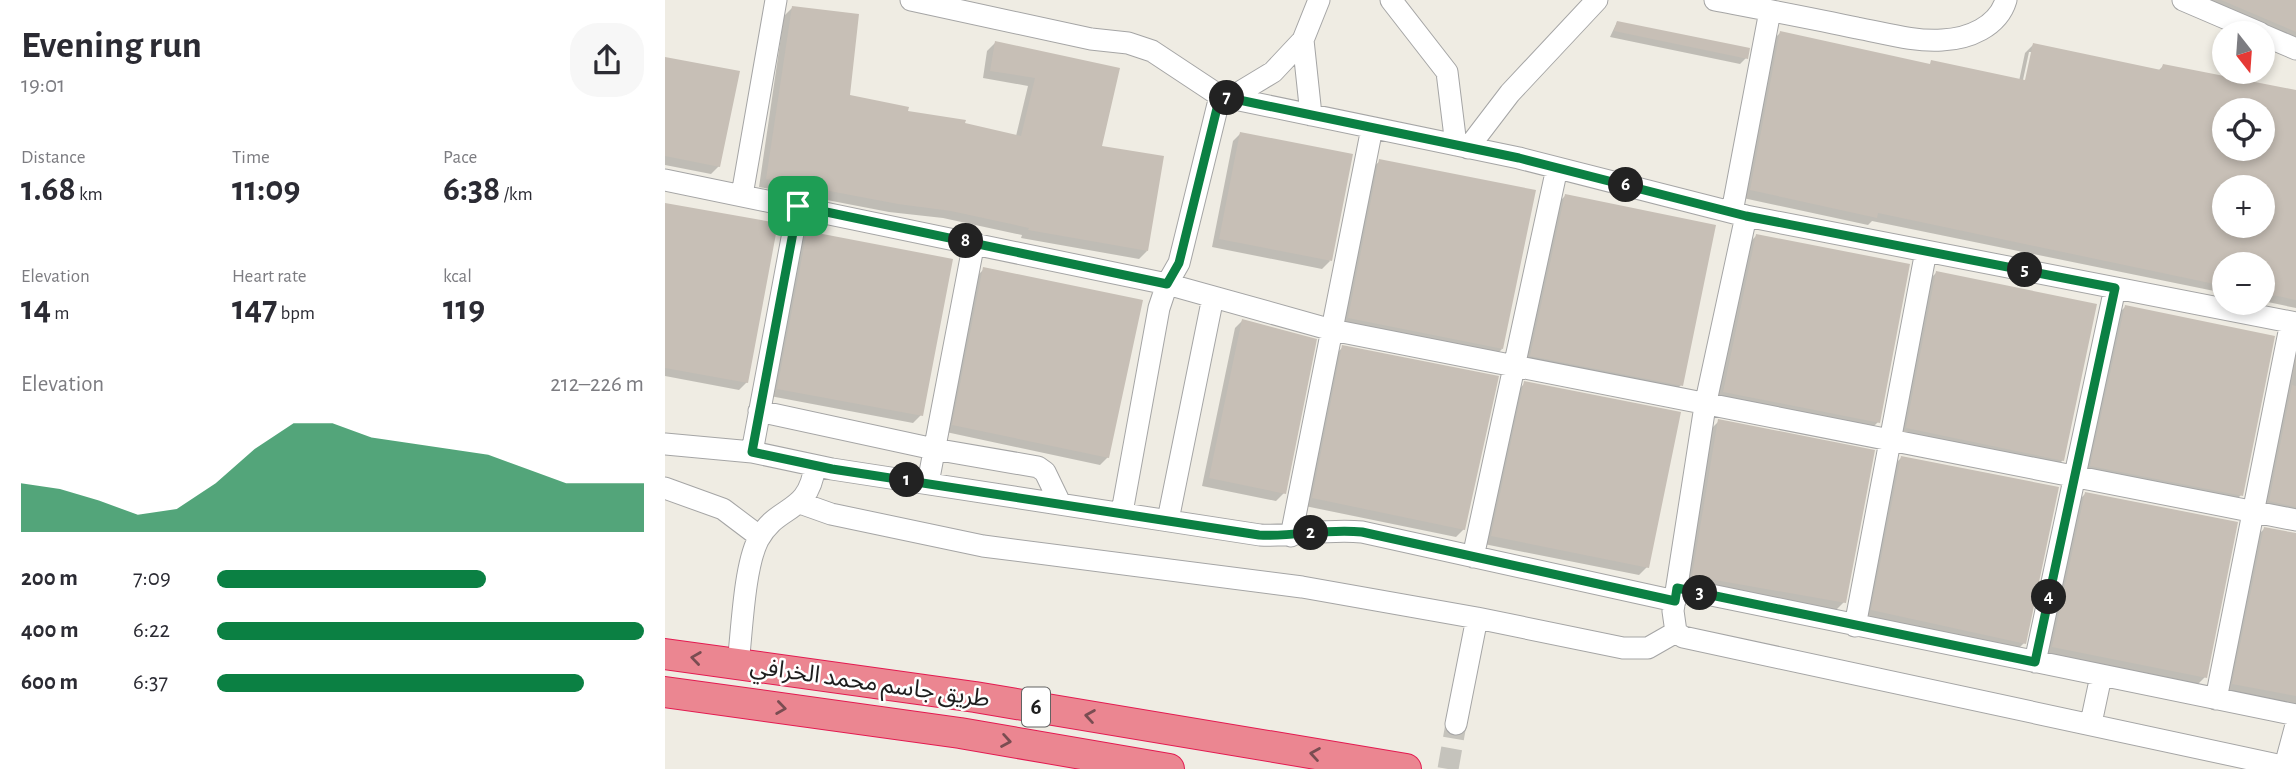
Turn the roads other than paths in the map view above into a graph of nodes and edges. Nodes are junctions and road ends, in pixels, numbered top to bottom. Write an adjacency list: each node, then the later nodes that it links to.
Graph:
1 (776, 0): 20 (street)
2 (911, 0): 14 (street)
3 (1319, 0): 11 (street)
4 (1391, 0): 17 (street)
5 (1597, 0): 17 (street)
6 (1715, 0): 9 (street)
7 (2005, 0): 9 (street)
8 (2183, 0): 10 (street)
9 (1770, 11): 22 (street)
10 (2231, 21)
11 (1303, 40): 14 (street); 15 (street)
12 (2275, 40): 13 (street)
13 (2296, 49)
14 (1225, 97): 15 (street); 25 (street)
15 (1311, 115): 16 (street)
16 (1372, 128): 17 (street); 29 (street)
17 (1462, 146): 18 (street)
18 (1557, 168): 22 (street); 30 (street)
19 (665, 180): 20 (street)
20 (743, 195): 21 (street)
21 (798, 206): 23 (street); 32 (street)
22 (1739, 214): 24 (street); 31 (street)
23 (974, 242): 25 (street); 35 (street)
24 (1926, 251): 26 (street); 33 (street)
25 (1167, 284): 27 (street); 44 (street)
26 (2115, 288): 28 (street); 38 (street)
27 (1213, 297): 29 (street); 45 (street)
28 (2293, 323): 43 (street)
29 (1332, 330): 30 (street); 47 (street)
30 (1515, 367): 31 (street); 49 (street)
31 (1705, 406): 33 (street); 50 (street)
32 (759, 411): 35 (street); 36 (street)
33 (1893, 440): 38 (street); 52 (street)
34 (665, 444): 36 (street)
35 (934, 449): 39 (street); 42 (street)
36 (752, 452): 37 (street)
37 (815, 466): 39 (street); 41 (street)
38 (2077, 478): 43 (street); 55 (street)
39 (928, 483): 42 (street)
40 (665, 488): 48 (street)
41 (800, 503): 48 (street); 51 (street)
42 (1060, 503): 44 (street)
43 (2251, 511): 46 (street); 59 (street)
44 (1122, 512): 45 (street)
45 (1168, 520): 47 (street)
46 (2296, 520)
47 (1291, 536): 49 (street)
48 (760, 537): 56 (street)
49 (1473, 557): 50 (street)
50 (1676, 595): 52 (street); 53 (street)
51 (1477, 618): 53 (street); 64 (street)
52 (1855, 626): 55 (street)
53 (1676, 632): 63 (street)
54 (665, 654): 56 (highway, طريق جاسم محمد الخرافي / 6, one-way to 54)
55 (2035, 662): 57 (street)
56 (738, 664): 68 (highway, طريق جاسم محمد الخرافي / 6, one-way to 56)
57 (2101, 676): 59 (street); 63 (street)
58 (665, 692): 60 (highway, طريق جاسم محمد الخرافي / 6)
59 (2216, 699): 62 (street)
60 (723, 700): 61 (highway); 67 (highway, طريق جاسم محمد الخرافي / 6, one-way to 67)
61 (665, 703)
62 (2296, 715)
63 (2091, 723): 66 (street)
64 (1456, 724)
65 (2296, 725): 66 (street)
66 (2291, 768)
67 (1169, 769)
68 (1406, 769)

